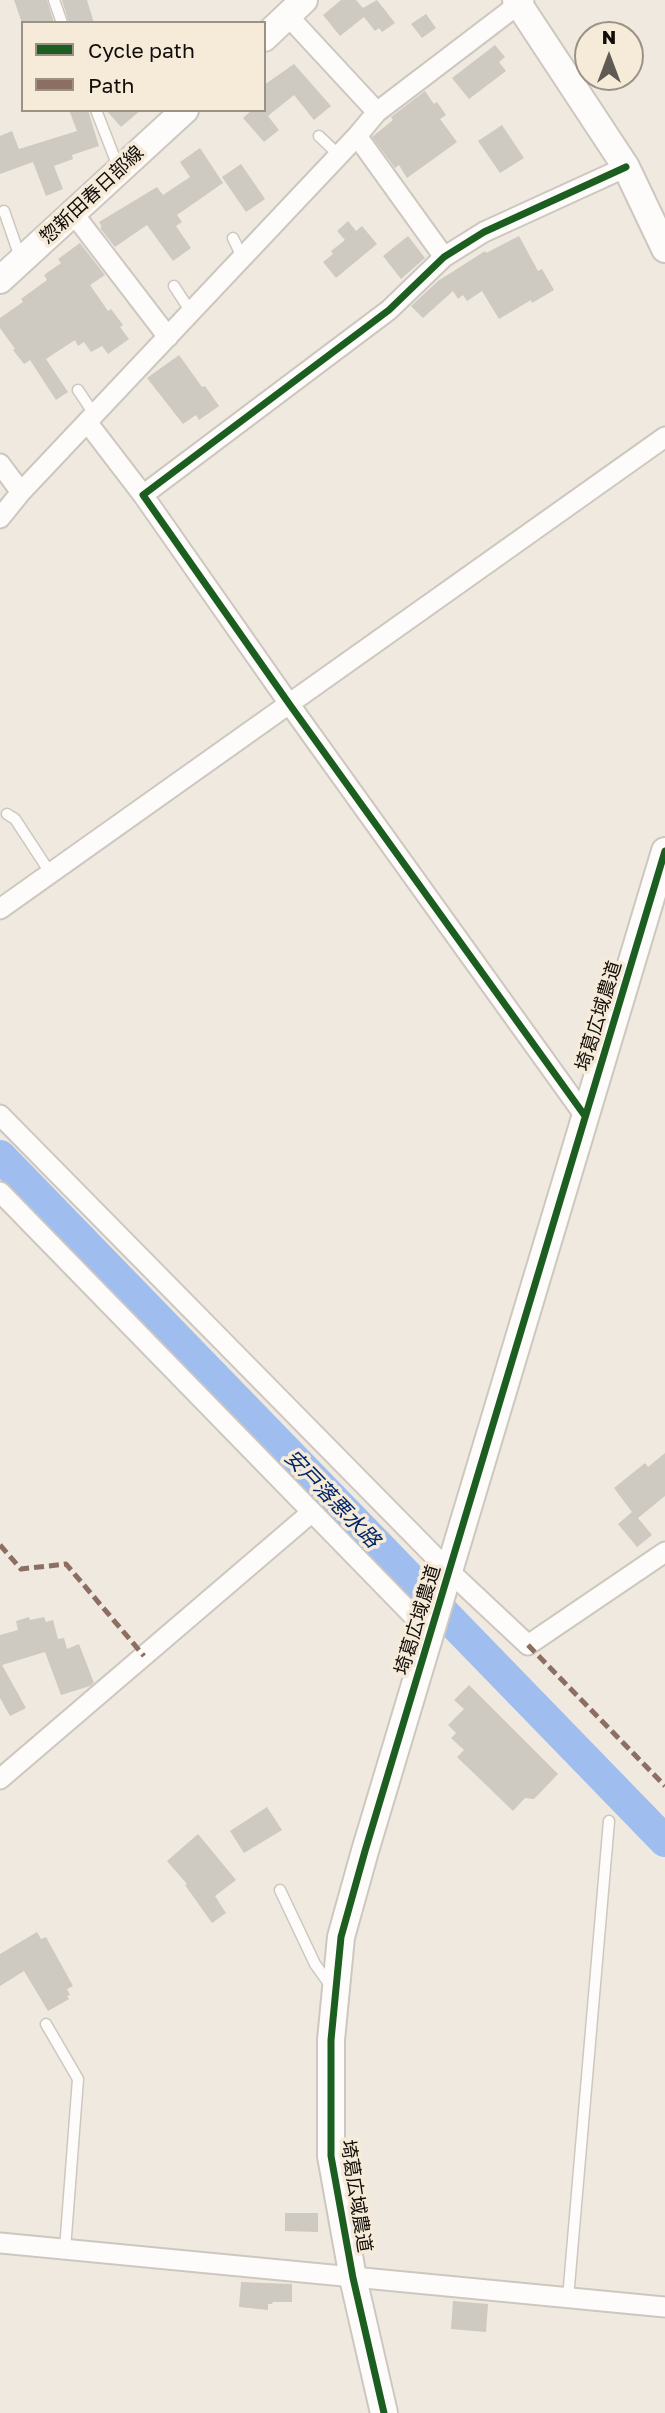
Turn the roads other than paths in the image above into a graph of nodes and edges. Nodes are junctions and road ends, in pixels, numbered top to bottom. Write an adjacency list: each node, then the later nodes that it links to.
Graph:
1 (54, 0): 4 (lane)
2 (519, 1): 8 (street); 12 (street)
3 (296, 8): 5 (street); 8 (street)
4 (61, 21)
5 (266, 35)
6 (97, 112): 13 (lane)
7 (178, 113): 13 (street, 惣新田春日部線)
8 (377, 113): 10 (street)
9 (319, 136): 11 (lane)
10 (357, 136): 11 (street); 19 (street)
11 (339, 155): 18 (street)
12 (626, 167): 17 (street); 19 (street)
13 (119, 170): 15 (street, 惣新田春日部線)
14 (4, 211): 20 (lane)
15 (73, 213): 20 (street, 惣新田春日部線); 24 (street)
16 (233, 238): 18 (lane)
17 (665, 249)
18 (243, 257): 23 (street)
19 (444, 257): 30 (street)
20 (21, 261): 21 (street, 惣新田春日部線)
21 (0, 281)
22 (174, 286): 23 (lane)
23 (191, 312): 24 (street)
24 (168, 337): 26 (street)
25 (78, 390): 26 (lane)
26 (91, 418): 29 (street); 30 (street)
27 (665, 438): 32 (street)
28 (0, 464): 29 (street)
29 (21, 492): 31 (street)
30 (143, 495): 32 (street)
31 (0, 518)
32 (290, 705): 35 (street); 39 (street)
33 (7, 814): 35 (lane)
34 (665, 851): 36 (street, 埼葛広域農道)
35 (51, 874): 37 (street)
36 (661, 889): 39 (street, 埼葛広域農道)
37 (0, 909)
38 (0, 1115): 43 (street)
39 (585, 1116): 43 (street, 埼葛広域農道)
40 (0, 1192): 41 (street)
41 (312, 1512): 44 (street); 45 (street)
42 (665, 1552): 43 (street)
43 (448, 1576): 44 (street, 埼葛広域農道)
44 (432, 1630): 48 (street, 埼葛広域農道)
45 (0, 1779)
46 (609, 1821): 53 (lane)
47 (280, 1890): 48 (lane)
48 (336, 1993): 52 (street, 埼葛広域農道)
49 (46, 2024): 51 (lane)
50 (0, 2243): 51 (street)
51 (65, 2249): 52 (street)
52 (354, 2278): 53 (street); 55 (street, 埼葛広域農道)
53 (568, 2298): 54 (street)
54 (665, 2307)
55 (384, 2413)

